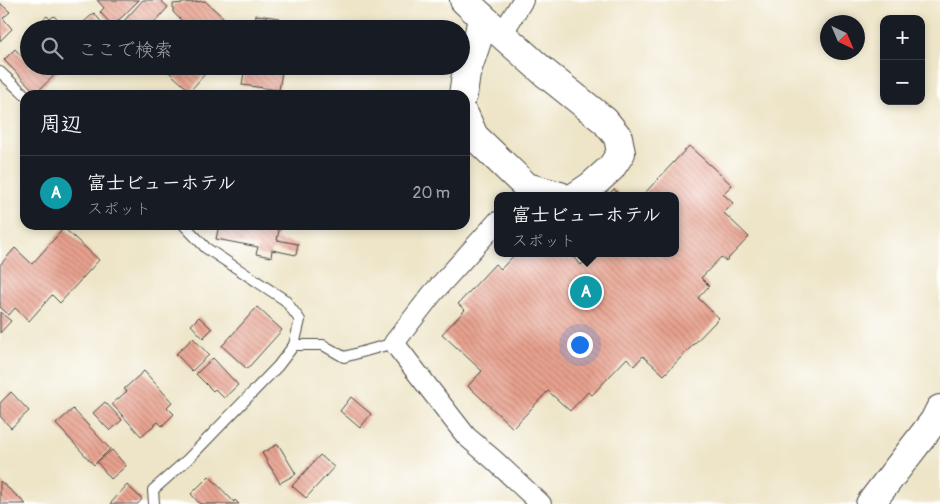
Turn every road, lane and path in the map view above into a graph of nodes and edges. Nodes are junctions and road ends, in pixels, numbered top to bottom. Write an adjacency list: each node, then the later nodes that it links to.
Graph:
1 (523, 0): 3 (street)
2 (473, 9): 3 (street); 4 (street)
3 (502, 34): 11 (street)
4 (470, 62)
5 (0, 72): 8 (lane)
6 (466, 75): 7 (street)
7 (464, 90)
8 (20, 91)
9 (470, 127): 10 (street)
10 (524, 192)
11 (582, 192)
12 (494, 225): 14 (street)
13 (189, 230): 15 (lane)
14 (394, 343): 15 (lane); 18 (street)
15 (294, 345): 17 (lane)
16 (940, 409): 19 (street)
17 (154, 504)
18 (541, 504)
19 (870, 504)

